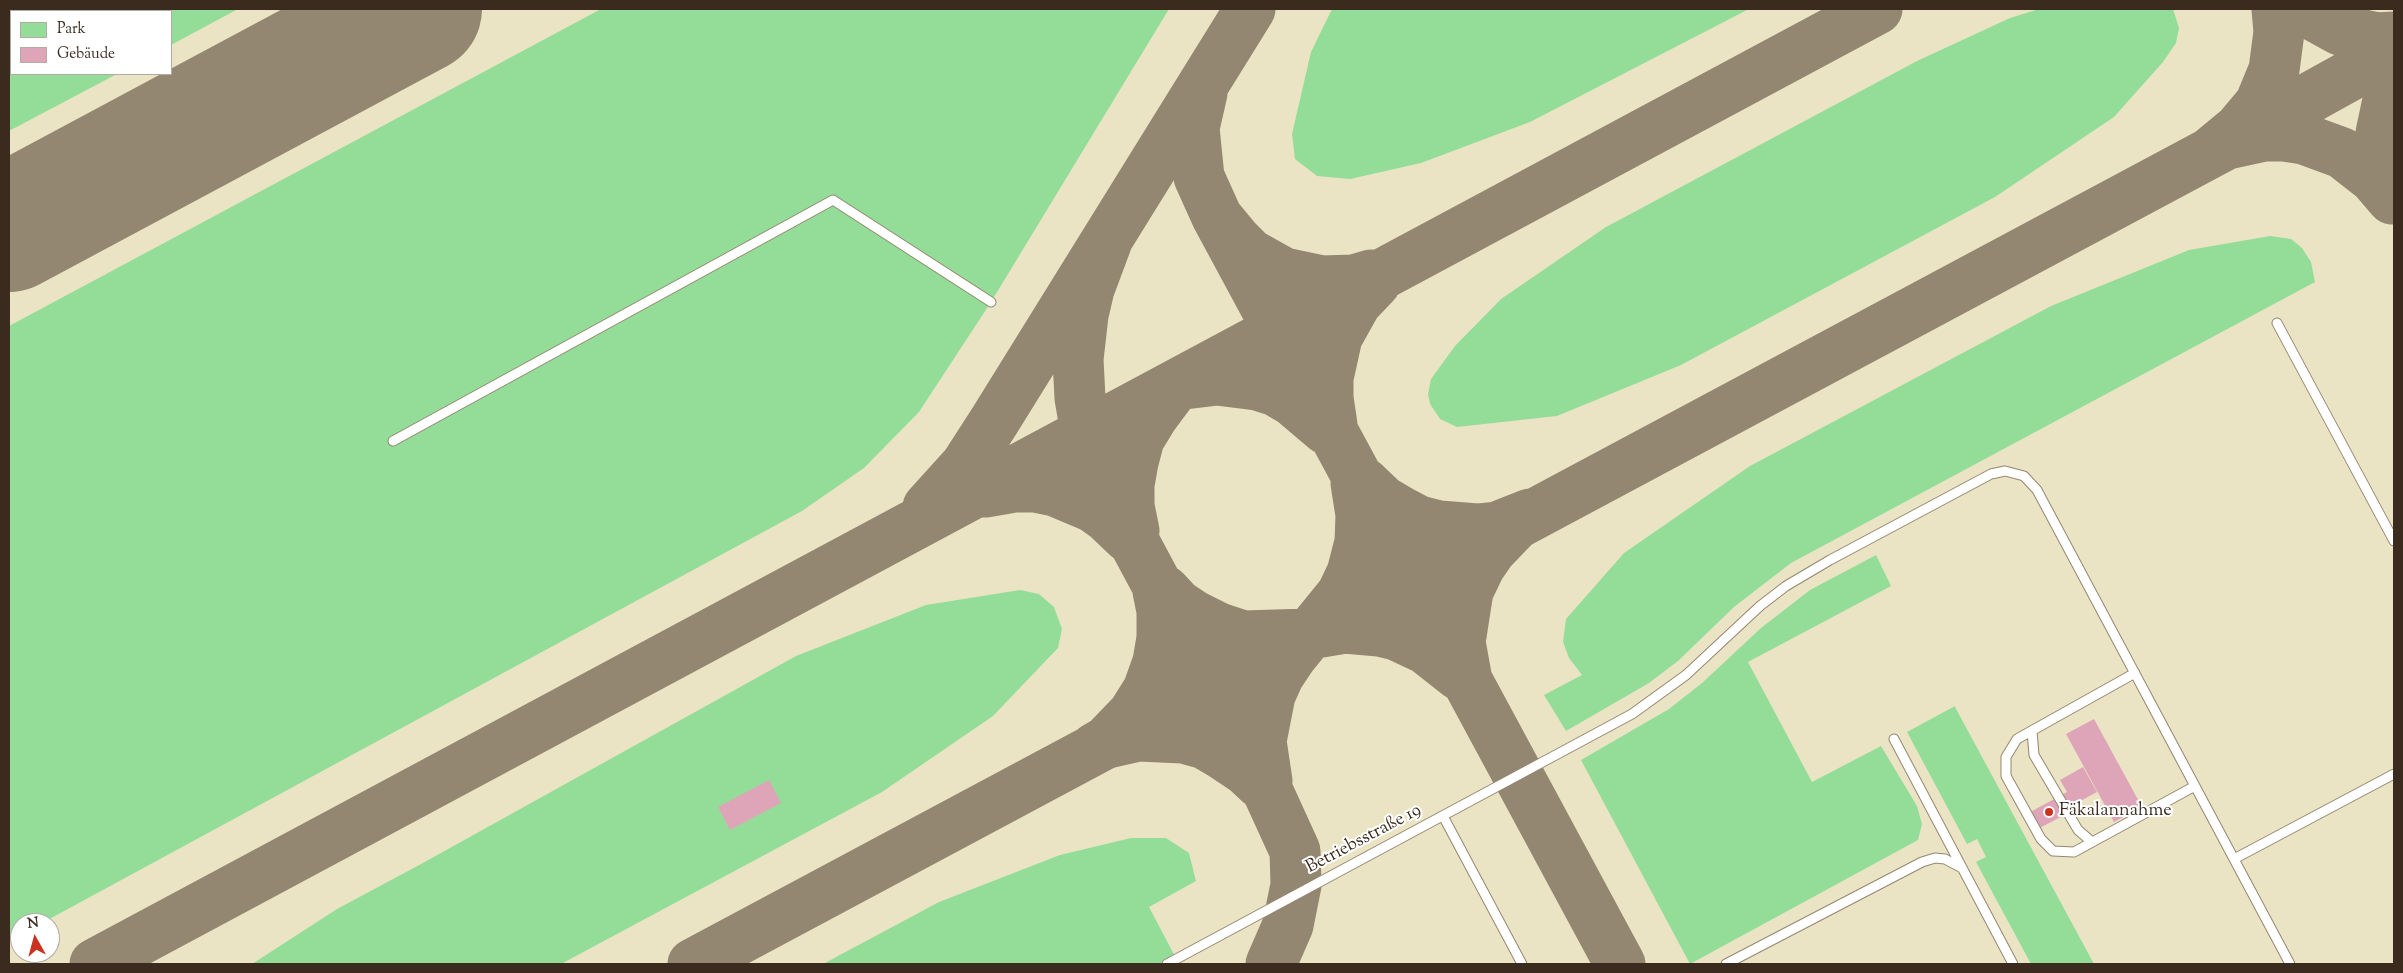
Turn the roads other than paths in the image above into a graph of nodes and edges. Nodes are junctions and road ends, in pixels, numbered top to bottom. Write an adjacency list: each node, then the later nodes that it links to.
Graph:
1 (991, 302): 3 (lane)
2 (2277, 323): 4 (lane)
3 (393, 441)
4 (2394, 541)
5 (2134, 673): 6 (lane); 9 (lane, Betriebsstraße 19); 10 (lane, Betriebsstraße 19)
6 (2032, 731): 11 (lane); 11 (lane)
7 (1894, 739): 13 (lane)
8 (2394, 774): 12 (lane)
9 (2195, 786): 11 (lane); 12 (lane, Betriebsstraße 19)
10 (1443, 816): 14 (lane, Betriebsstraße 19); 15 (lane)
11 (2092, 842)
12 (2234, 859): 18 (lane, Betriebsstraße 19)
13 (1960, 867): 16 (lane); 17 (lane)
14 (1167, 964)
15 (1522, 964)
16 (1726, 964)
17 (2013, 964)
18 (2290, 964)

